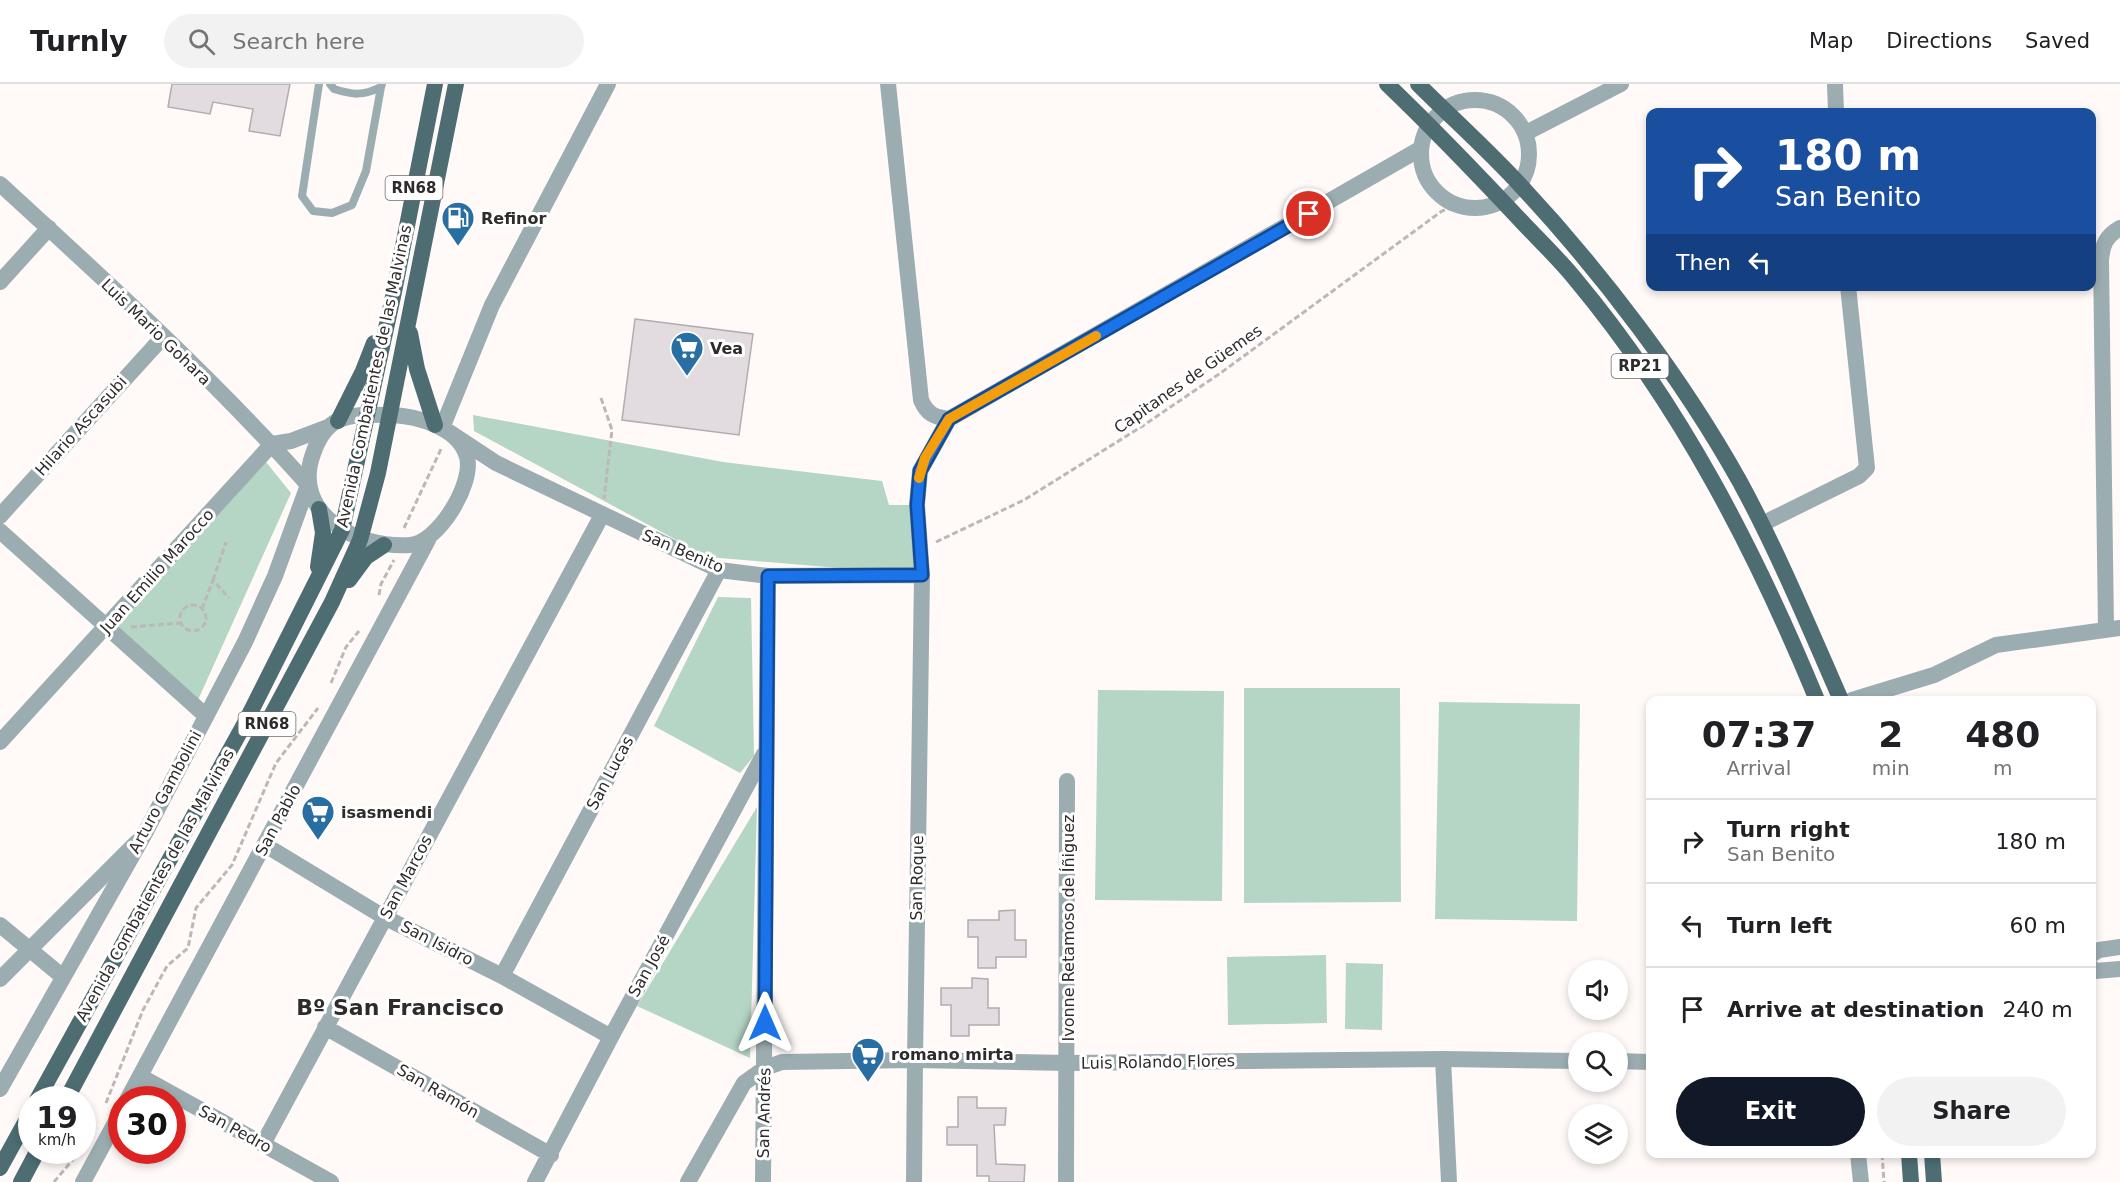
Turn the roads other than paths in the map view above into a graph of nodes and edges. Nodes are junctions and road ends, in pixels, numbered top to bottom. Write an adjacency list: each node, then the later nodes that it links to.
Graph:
1 (319, 84): 11 (lane)
2 (330, 84): 11 (lane)
3 (435, 84): 23 (main road, Avenida Combatientes de las Malvinas / RN68)
4 (456, 84): 25 (main road, Avenida Combatientes de las Malvinas / RN68)
5 (608, 84): 31 (street)
6 (888, 84): 29 (street)
7 (1387, 84): 14 (main road, RP21)
8 (1418, 84): 13 (main road, RP21)
9 (1621, 84): 15 (street)
10 (1835, 84): 12 (street)
11 (381, 86)
12 (1836, 108)
13 (1443, 109): 14 (street); 15 (street); 18 (main road, RP21)
14 (1429, 125): 16 (street); 19 (main road, RP21)
15 (1526, 133): 18 (street)
16 (1420, 149): 19 (street); 29 (street)
17 (0, 184): 20 (street, Luis Mario Gohara)
18 (1520, 185): 19 (street); 39 (main road, RP21)
19 (1499, 207): 53 (main road, RP21)
20 (49, 228): 22 (street); 26 (street, Luis Mario Gohara)
21 (2120, 228): 40 (street)
22 (0, 282)
23 (394, 291): 27 (main road, Avenida Combatientes de las Malvinas / RN68); 30 (main road)
24 (1849, 291): 39 (street)
25 (409, 326): 28 (main road, Avenida Combatientes de las Malvinas / RN68); 31 (main road)
26 (162, 337): 32 (street, Luis Mario Gohara); 38 (street, Hilario Ascasubi)
27 (366, 415): 28 (street); 30 (street); 41 (main road, Avenida Combatientes de las Malvinas / RN68)
28 (391, 415): 31 (street); 43 (main road, Avenida Combatientes de las Malvinas / RN68)
29 (949, 419): 47 (street, San Roque)
30 (334, 424): 32 (street); 35 (street, Arturo Gambolini)
31 (442, 428): 33 (street, San Benito); 34 (street)
32 (272, 444): 35 (street, Luis Mario Gohara); 52 (street, Juan Emilio Marocco)
33 (496, 463): 34 (street); 37 (street, San Benito)
34 (467, 475): 44 (street, San Pablo)
35 (308, 485): 36 (street, Luis Mario Gohara); 56 (street, Arturo Gambolini)
36 (319, 509): 41 (street); 49 (main road)
37 (602, 515): 46 (street, San Benito); 62 (street, San Marcos)
38 (0, 516)
39 (1762, 524): 54 (main road, RP21)
40 (2112, 528): 51 (street)
41 (342, 530): 43 (street); 49 (main road, Avenida Combatientes de las Malvinas / RN68)
42 (0, 531): 52 (street)
43 (360, 540): 45 (street); 50 (main road, Avenida Combatientes de las Malvinas / RN68)
44 (428, 540): 45 (street); 61 (street, San Pablo)
45 (390, 545): 50 (main road)
46 (719, 570): 48 (street, San Benito); 69 (street, San Lucas)
47 (922, 575): 48 (street, San Benito); 75 (street, San Roque)
48 (768, 576): 58 (street, San Andrés)
49 (309, 601): 82 (main road, Avenida Combatientes de las Malvinas / RN68)
50 (332, 602): 83 (main road, Avenida Combatientes de las Malvinas / RN68)
51 (2113, 628): 55 (street)
52 (106, 629): 56 (street); 57 (street, Juan Emilio Marocco)
53 (1815, 696)
54 (1839, 696)
55 (1865, 696)
56 (206, 716): 60 (street, Arturo Gambolini)
57 (0, 742)
58 (766, 752): 73 (street, San José); 80 (street, San Andrés)
59 (1067, 781): 79 (street, Ivonne Retamoso de Íñiguez)
60 (144, 835): 65 (street); 70 (street, Arturo Gambolini)
61 (265, 845): 62 (street, San Isidro); 81 (street, San Pablo)
62 (384, 917): 69 (street, San Isidro); 72 (street, San Marcos)
63 (0, 925): 65 (street)
64 (2120, 947): 66 (street)
65 (28, 950): 70 (street); 71 (street)
66 (2096, 952)
67 (2120, 969): 68 (street)
68 (2096, 971)
69 (502, 976): 73 (street, San Isidro)
70 (63, 977): 85 (street, Arturo Gambolini)
71 (0, 979)
72 (325, 1027): 88 (street, San Marcos); 89 (street, San Ramón)
73 (611, 1037): 89 (street, San José)
74 (1443, 1059): 76 (street, Luis Rolando Flores); 79 (street, Luis Rolando Flores); 103 (street)
75 (915, 1060): 79 (street, Luis Rolando Flores); 80 (street, Luis Rolando Flores); 101 (street, San Roque)
76 (1568, 1061)
77 (1628, 1061): 78 (street)
78 (1646, 1062)
79 (1068, 1063): 102 (street, Ivonne Retamoso de Íñiguez)
80 (765, 1068): 99 (street, Luis Rolando Flores); 100 (street, San Andrés)
81 (140, 1076): 84 (street, San Pablo); 88 (street, San Pedro)
82 (46, 1086)
83 (73, 1086)
84 (135, 1086)
85 (0, 1089)
86 (18, 1135): 94 (main road)
87 (108, 1136): 96 (street)
88 (263, 1144): 97 (street, San Pedro)
89 (551, 1155): 98 (street, San José)
90 (1858, 1158): 104 (street)
91 (1909, 1158): 105 (main road)
92 (1932, 1158): 106 (main road)
93 (31, 1164): 95 (main road)
94 (0, 1168)
95 (21, 1182)
96 (83, 1182)
97 (331, 1182)
98 (535, 1182)
99 (688, 1182)
100 (763, 1182)
101 (914, 1182)
102 (1066, 1182)
103 (1449, 1182)
104 (1861, 1182)
105 (1911, 1182)
106 (1934, 1182)

